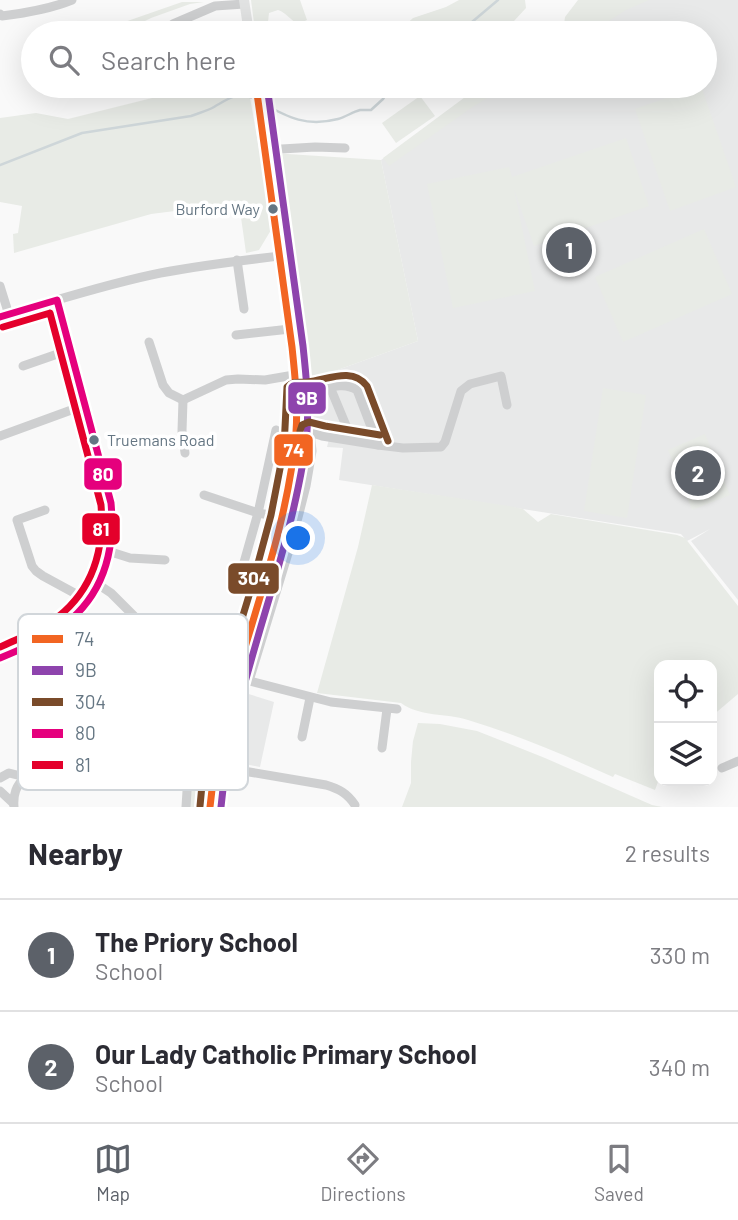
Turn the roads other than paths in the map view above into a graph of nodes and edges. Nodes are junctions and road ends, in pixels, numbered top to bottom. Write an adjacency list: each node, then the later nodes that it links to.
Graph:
1 (72, 0): 3 (street)
2 (244, 2): 4 (street); 5 (main road)
3 (0, 14)
4 (180, 21)
5 (247, 21)
6 (258, 98): 8 (main road)
7 (345, 148): 8 (street)
8 (265, 150): 9 (main road)
9 (280, 256): 10 (street); 15 (main road)
10 (237, 261): 12 (street); 13 (street)
11 (0, 286): 14 (street)
12 (57, 300): 14 (street); 18 (street)
13 (244, 309)
14 (5, 316)
15 (290, 329): 16 (street); 20 (main road)
16 (236, 335)
17 (149, 342): 23 (street)
18 (69, 350): 19 (street); 24 (street)
19 (23, 366)
20 (295, 375): 22 (main road); 23 (street)
21 (330, 387): 22 (street); 30 (street); 31 (street)
22 (296, 392): 26 (main road)
23 (183, 400): 34 (street)
24 (85, 405): 29 (street); 39 (street)
25 (507, 405): 31 (street)
26 (296, 424): 28 (street); 32 (main road)
27 (276, 430): 37 (street)
28 (310, 432): 30 (street); 33 (street)
29 (0, 436)
30 (352, 440): 31 (street)
31 (378, 445)
32 (294, 449): 33 (street); 38 (main road)
33 (312, 451): 49 (street)
34 (185, 453)
35 (204, 495): 37 (street)
36 (46, 510): 43 (street)
37 (258, 513): 38 (street); 41 (street)
38 (281, 517): 46 (main road)
39 (111, 552): 40 (street); 42 (street)
40 (165, 560)
41 (241, 573)
42 (99, 585): 43 (street); 45 (street)
43 (89, 601): 44 (street)
44 (76, 614)
45 (131, 614)
46 (248, 631)
47 (18, 650): 48 (street)
48 (0, 658)
49 (249, 681): 50 (street)
50 (310, 698): 51 (street); 52 (street)
51 (302, 737)
52 (382, 748)
53 (738, 761): 54 (street)
54 (722, 768)
55 (248, 772): 61 (street)
56 (18, 775): 57 (street)
57 (0, 778)
58 (18, 786): 60 (street)
59 (0, 791): 60 (street)
60 (14, 805)
61 (355, 805)

